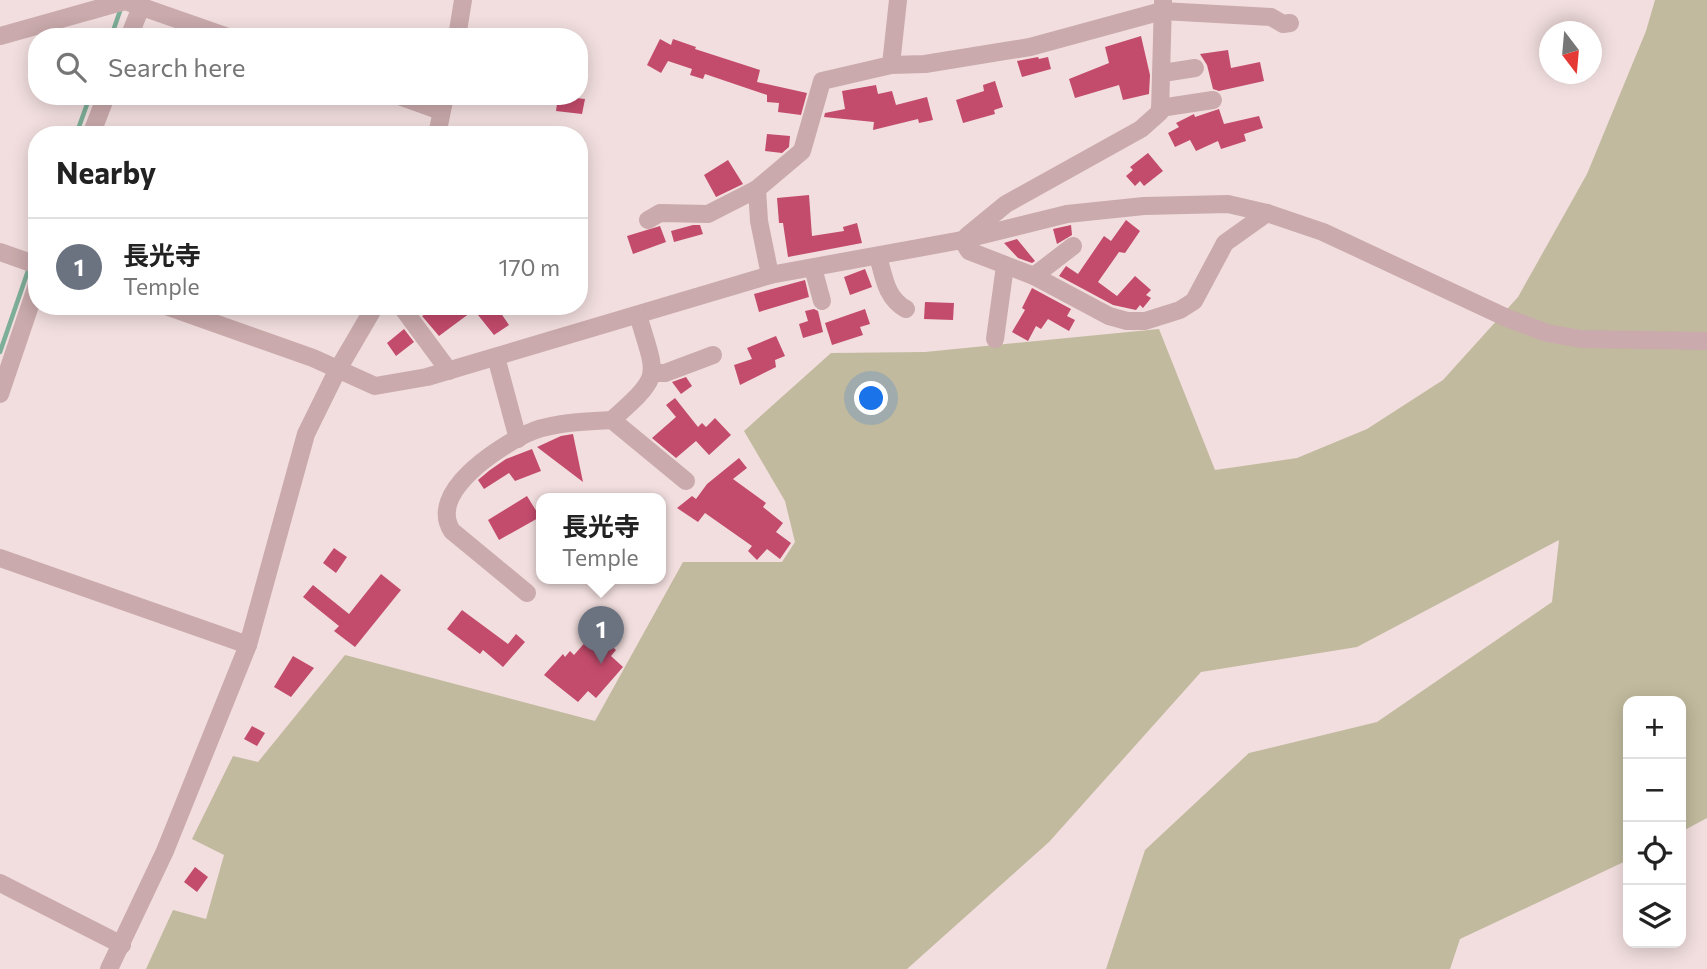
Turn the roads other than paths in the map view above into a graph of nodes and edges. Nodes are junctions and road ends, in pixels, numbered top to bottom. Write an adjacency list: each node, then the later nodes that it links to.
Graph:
1 (463, 0): 10 (street)
2 (898, 0): 13 (street)
3 (1163, 5): 5 (street); 13 (street); 15 (street)
4 (141, 6): 7 (street); 8 (street); 9 (street)
5 (1218, 7): 6 (street)
6 (1290, 23)
7 (31, 28)
8 (132, 28)
9 (203, 28)
10 (458, 28)
11 (28, 29): 12 (street)
12 (0, 37)
13 (891, 65): 22 (street)
14 (1195, 68): 15 (street)
15 (1163, 74): 19 (street)
16 (1213, 100): 19 (street)
17 (103, 105): 20 (street)
18 (443, 105): 21 (street)
19 (1160, 108): 25 (street)
20 (94, 126)
21 (439, 126)
22 (757, 189): 24 (street); 32 (street)
23 (1267, 213): 25 (street); 33 (street); 42 (street)
24 (648, 220)
25 (962, 240): 28 (street); 30 (street)
26 (1073, 246): 33 (street)
27 (0, 252): 29 (street)
28 (878, 256): 31 (street); 35 (street)
29 (28, 262)
30 (1005, 265): 33 (street); 41 (street)
31 (813, 268): 32 (street); 34 (street)
32 (770, 275): 40 (street)
33 (1034, 276)
34 (822, 301)
35 (906, 309)
36 (28, 312): 48 (street)
37 (191, 315): 45 (street)
38 (370, 315): 45 (street)
39 (408, 315): 46 (street)
40 (638, 315): 44 (street); 47 (street)
41 (995, 339)
42 (1707, 341)
43 (713, 355): 47 (street)
44 (496, 357): 46 (street); 50 (street)
45 (337, 371): 46 (street); 54 (street)
46 (449, 371)
47 (652, 373): 49 (street)
48 (0, 394)
49 (612, 420): 50 (street); 51 (street)
50 (518, 439): 53 (street)
51 (686, 481)
52 (0, 558): 54 (street)
53 (527, 593)
54 (248, 645): 56 (street)
55 (0, 883): 56 (street)
56 (122, 945): 57 (street)
57 (109, 969)

